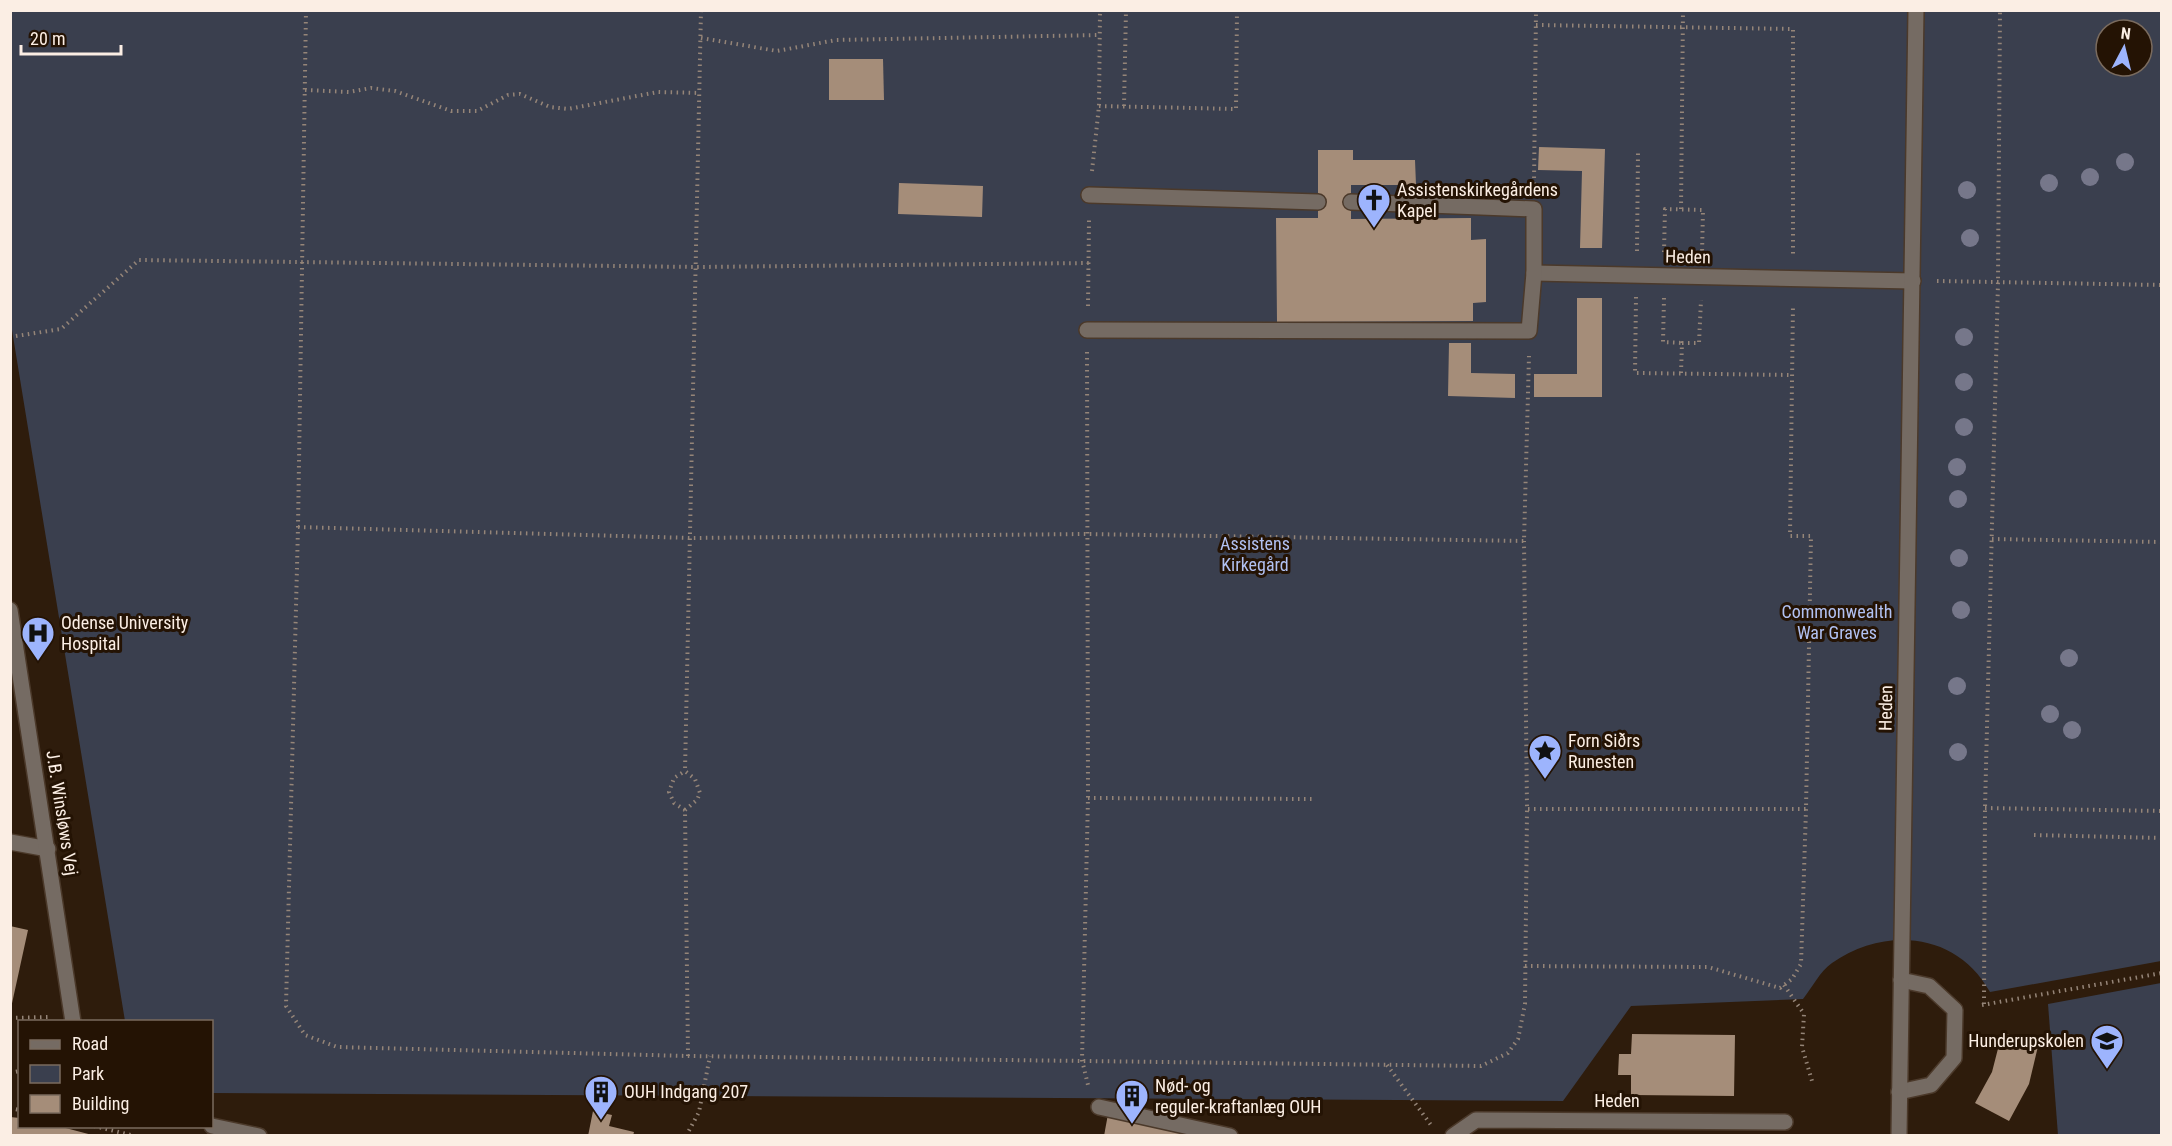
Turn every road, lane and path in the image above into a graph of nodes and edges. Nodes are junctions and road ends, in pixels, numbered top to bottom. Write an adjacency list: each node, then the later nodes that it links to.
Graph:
1 (306, 10): 14 (path)
2 (702, 10): 13 (path)
3 (1100, 10): 12 (path)
4 (1126, 10): 17 (path)
5 (1237, 10): 17 (path)
6 (1536, 10): 10 (path)
7 (1683, 10): 11 (path)
8 (1916, 10): 30 (street, Heden)
9 (2000, 10): 31 (path)
10 (1536, 25): 11 (path); 22 (path)
11 (1683, 27): 23 (path); 29 (path)
12 (1100, 35): 13 (path); 16 (path)
13 (701, 39): 15 (path)
14 (304, 90): 15 (path); 25 (path)
15 (700, 93): 26 (path)
16 (1099, 106): 17 (path); 19 (path)
17 (1124, 106)
18 (1638, 152): 28 (path)
19 (1089, 195): 21 (street); 24 (path)
20 (1351, 201): 22 (street)
21 (1318, 202)
22 (1533, 209): 27 (street)
23 (1681, 209)
24 (1089, 263): 26 (path); 33 (path)
25 (302, 264): 26 (path); 35 (path); 37 (path)
26 (697, 267): 39 (path)
27 (1534, 273): 28 (street, Heden); 34 (street)
28 (1636, 275): 29 (street, Heden); 36 (path)
29 (1793, 278): 30 (street, Heden); 36 (path)
30 (1913, 281): 31 (path); 58 (street, Heden)
31 (1998, 282): 32 (path); 40 (path)
32 (2162, 285)
33 (1087, 330): 34 (street); 38 (path)
34 (1529, 331): 41 (path)
35 (10, 337)
36 (1792, 375): 49 (path)
37 (298, 527): 39 (path); 64 (path)
38 (1085, 534): 39 (path); 41 (path); 45 (path)
39 (692, 538): 44 (path)
40 (1992, 539): 42 (path); 47 (path)
41 (1524, 542): 48 (path)
42 (2162, 542)
43 (10, 610): 55 (street, J.B. Winsløws Vej)
44 (685, 771): 50 (path); 50 (path)
45 (1088, 798): 46 (path); 66 (path)
46 (1314, 798)
47 (1985, 808): 51 (path); 60 (path)
48 (1527, 809): 49 (path); 56 (path)
49 (1806, 809): 59 (path)
50 (685, 810): 64 (path)
51 (2162, 811)
52 (2034, 835): 53 (path)
53 (2162, 838)
54 (10, 842): 55 (street)
55 (48, 849): 63 (street, J.B. Winsløws Vej)
56 (1526, 966): 59 (path); 67 (path)
57 (2162, 972): 60 (path)
58 (1901, 980): 61 (street); 69 (street, Heden)
59 (1784, 985): 68 (path)
60 (1984, 1004): 61 (path)
61 (1955, 1010): 69 (street)
62 (10, 1018): 63 (path)
63 (73, 1019)
64 (688, 1056): 65 (path)
65 (710, 1056): 66 (path); 77 (path)
66 (1083, 1060): 67 (path); 70 (path)
67 (1387, 1065): 73 (path)
68 (1812, 1081)
69 (1899, 1092): 80 (street, Heden)
70 (1099, 1107): 78 (street)
71 (1785, 1122): 79 (street, Heden)
72 (213, 1126): 76 (street)
73 (1432, 1127)
74 (102, 1128): 75 (path)
75 (135, 1136)
76 (259, 1136)
77 (686, 1136)
78 (1230, 1136)
79 (1453, 1136)
80 (1899, 1136)

